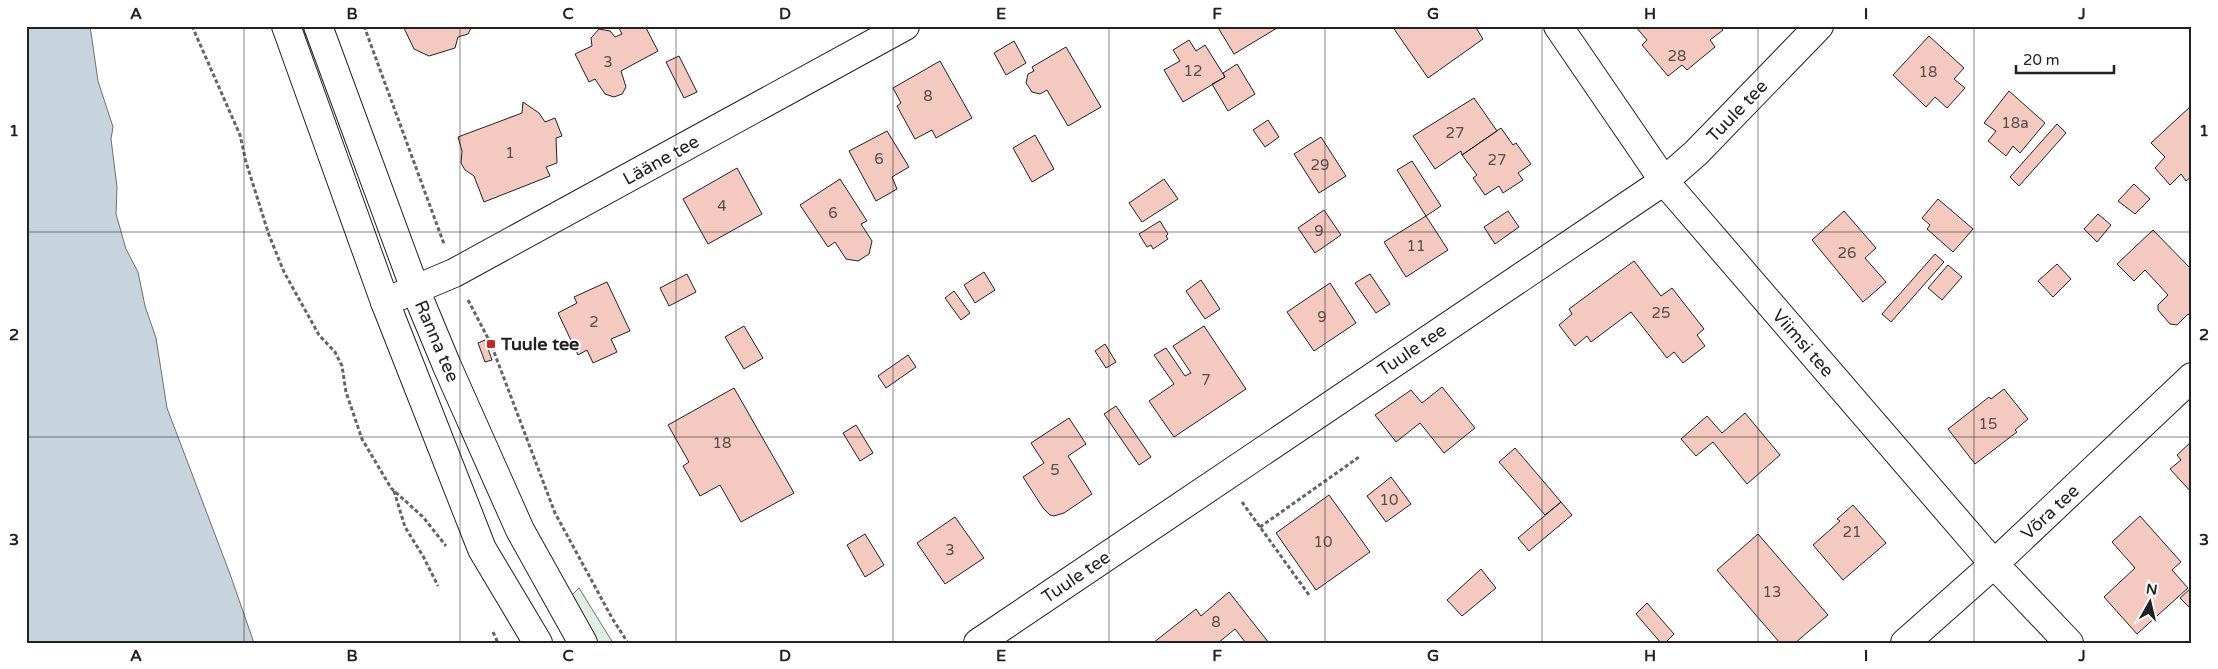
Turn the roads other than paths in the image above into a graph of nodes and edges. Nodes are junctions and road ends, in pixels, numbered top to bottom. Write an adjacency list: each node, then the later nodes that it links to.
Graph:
1 (286, 26): 8 (street, Ranna tee)
2 (318, 26): 7 (street, Ranna tee)
3 (905, 26): 7 (street, Lääne tee)
4 (1558, 26): 6 (street, Viimsi tee)
5 (1819, 26): 6 (street, Tuule tee)
6 (1664, 181): 10 (street, Viimsi tee); 13 (street, Tuule tee)
7 (415, 289): 8 (street, Lääne tee); 12 (street, Ranna tee)
8 (385, 302): 11 (street, Ranna tee)
9 (2192, 378): 10 (street, Võra tee)
10 (1994, 564): 14 (street, Võra tee); 15 (street, Viimsi tee)
11 (538, 643)
12 (583, 643)
13 (978, 643)
14 (1905, 643)
15 (2069, 643)

